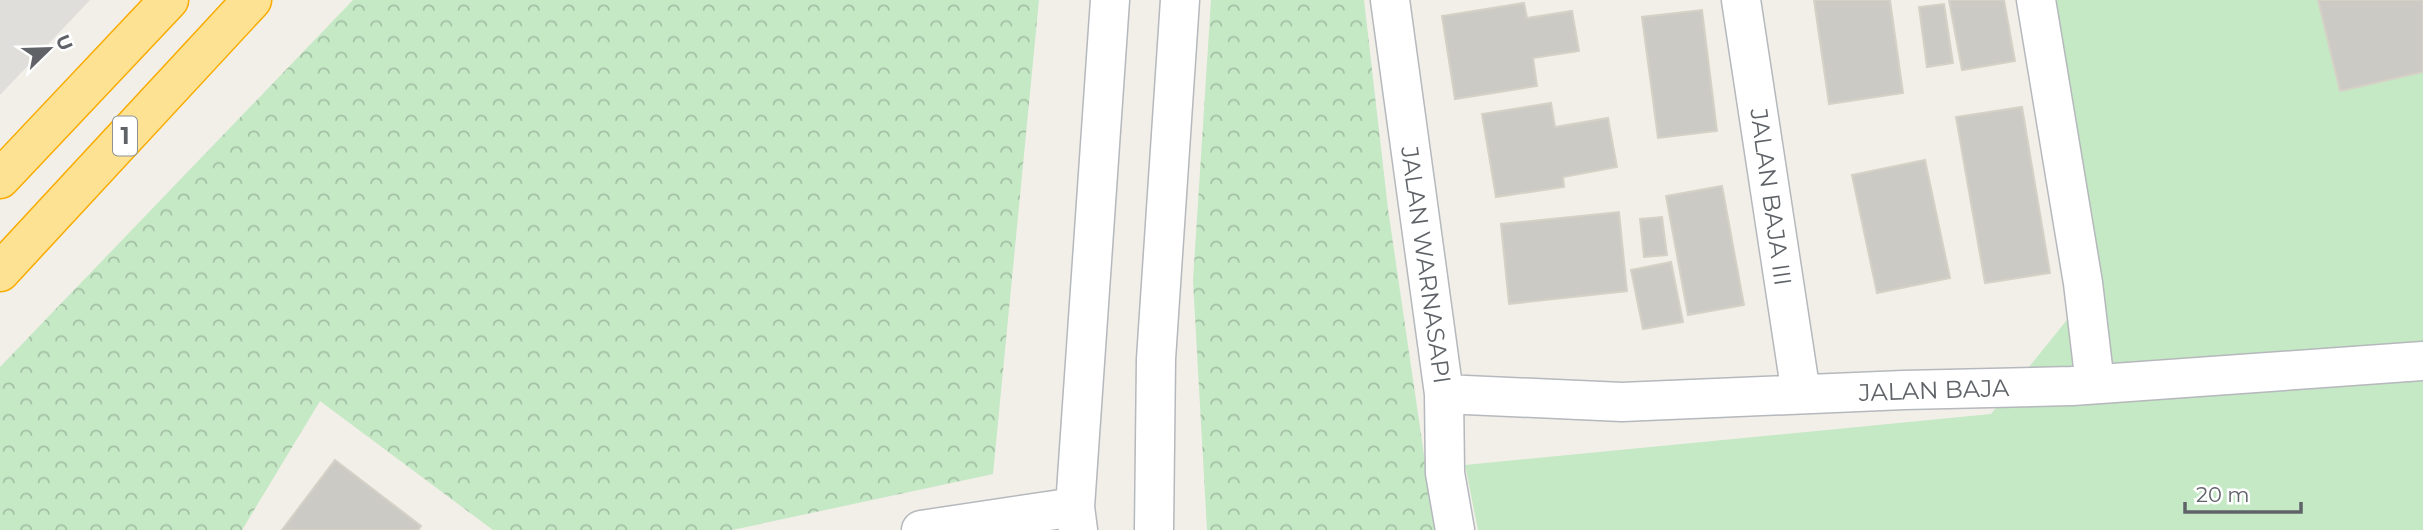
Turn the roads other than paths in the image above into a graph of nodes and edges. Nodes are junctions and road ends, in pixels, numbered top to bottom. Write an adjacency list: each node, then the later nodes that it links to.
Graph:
1 (169, 0): 8 (highway)
2 (252, 0): 9 (highway, 1)
3 (1110, 0): 14 (street)
4 (1180, 0): 16 (street)
5 (1390, 0): 12 (street, JALAN WARNASAPI)
6 (1741, 0): 13 (street, JALAN BAJA III)
7 (2036, 0): 11 (street)
8 (0, 179)
9 (0, 272)
10 (2423, 361): 11 (street, JALAN BAJA)
11 (2095, 384): 13 (street, JALAN BAJA)
12 (1444, 394): 13 (street, JALAN BAJA); 17 (street, JALAN WARNASAPI)
13 (1801, 394)
14 (1076, 519): 15 (street)
15 (921, 530)
16 (1154, 530)
17 (1455, 530)

